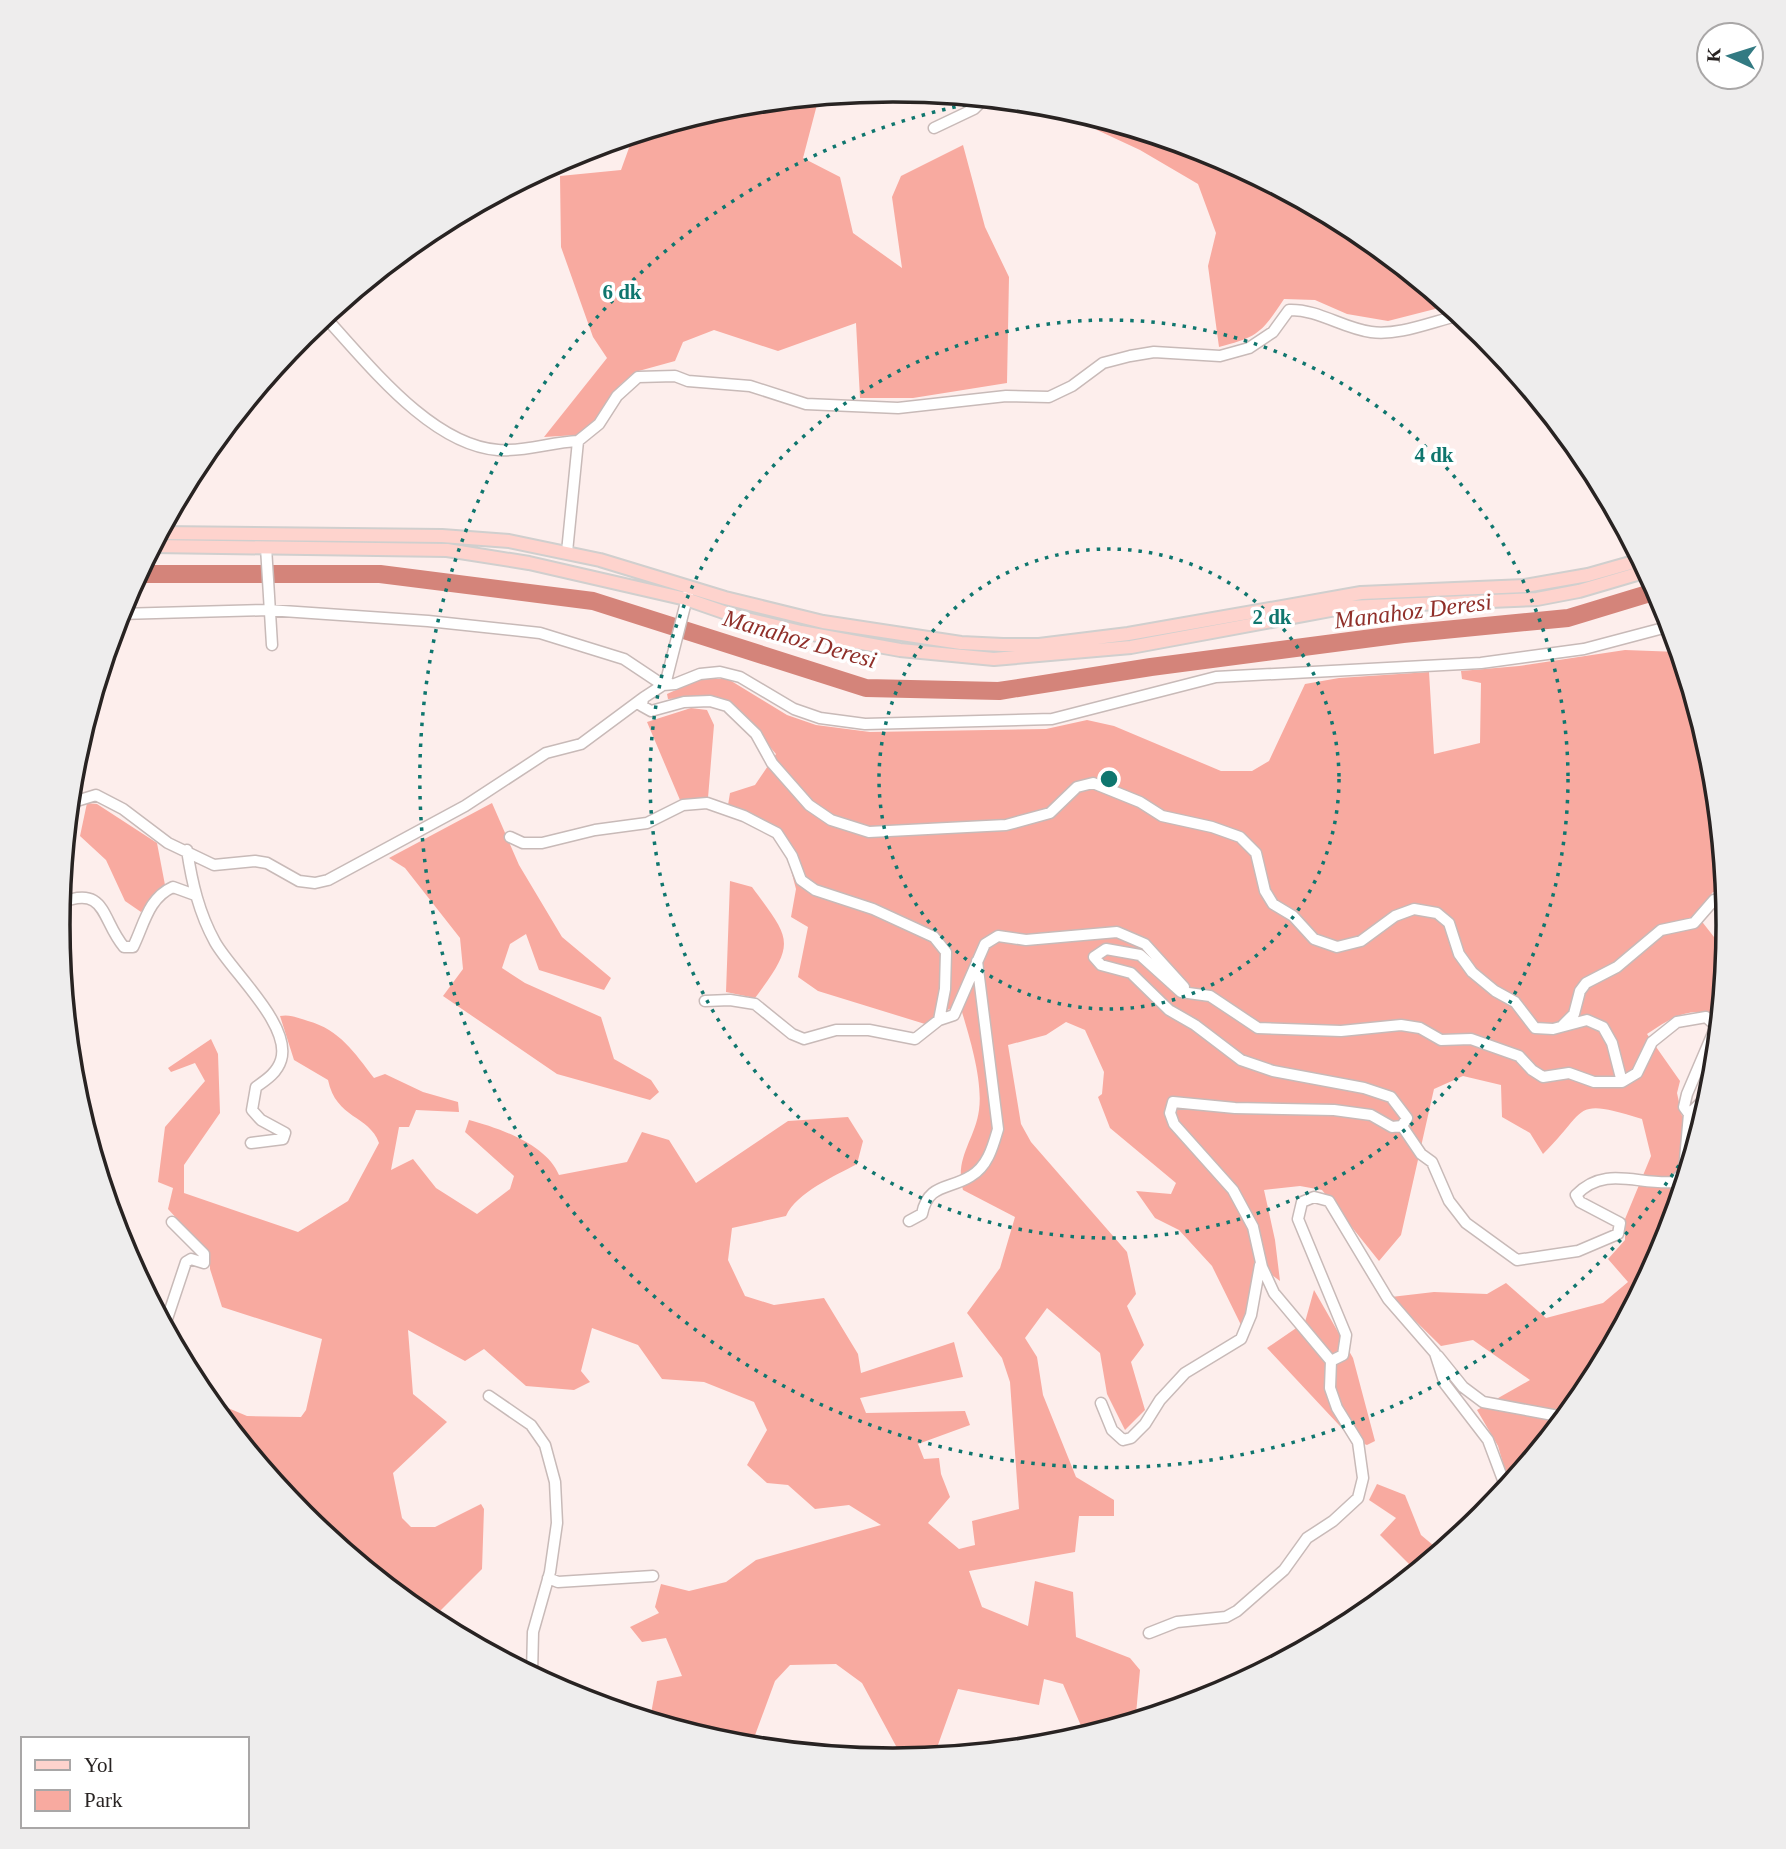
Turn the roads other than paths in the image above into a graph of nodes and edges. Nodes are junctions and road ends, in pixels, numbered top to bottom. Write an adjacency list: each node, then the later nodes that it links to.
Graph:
1 (977, 106): 2 (street)
2 (934, 128)
3 (1449, 318): 5 (street)
4 (331, 324): 5 (street)
5 (578, 442): 9 (street)
6 (169, 533): 9 (main road)
7 (163, 546): 8 (main road)
8 (266, 551): 12 (main road); 13 (street)
9 (567, 552): 12 (main road)
10 (1632, 563): 12 (main road)
11 (1637, 574): 12 (main road)
12 (687, 598): 17 (street)
13 (267, 607): 14 (street); 16 (street); 17 (street)
14 (132, 613)
15 (1660, 629): 17 (street)
16 (272, 645)
17 (665, 681): 18 (street)
18 (643, 698): 21 (street); 30 (street)
19 (80, 800): 21 (street)
20 (510, 837): 28 (street)
21 (187, 850): 22 (street)
22 (195, 895): 23 (street); 36 (street)
23 (71, 898)
24 (1715, 900): 30 (street)
25 (977, 961): 26 (street); 28 (street); 39 (street)
26 (1197, 994): 32 (street); 35 (street)
27 (705, 1002): 28 (street)
28 (939, 1020)
29 (1710, 1021): 32 (street)
30 (1560, 1028): 32 (street)
31 (1706, 1049): 34 (street)
32 (1622, 1082)
33 (1695, 1109): 34 (street)
34 (1689, 1114): 37 (street)
35 (1402, 1126): 38 (street); 41 (street)
36 (251, 1143)
37 (1686, 1143)
38 (1674, 1182)
39 (909, 1221)
40 (172, 1222): 42 (street)
41 (1261, 1261): 44 (street); 46 (street)
42 (169, 1314)
43 (1435, 1353): 44 (street); 47 (street); 48 (street)
44 (1331, 1360): 51 (street)
45 (489, 1396): 50 (street)
46 (1101, 1402)
47 (1554, 1415)
48 (1502, 1477)
49 (653, 1576): 50 (street)
50 (548, 1578): 52 (street)
51 (1149, 1633)
52 (532, 1664)

